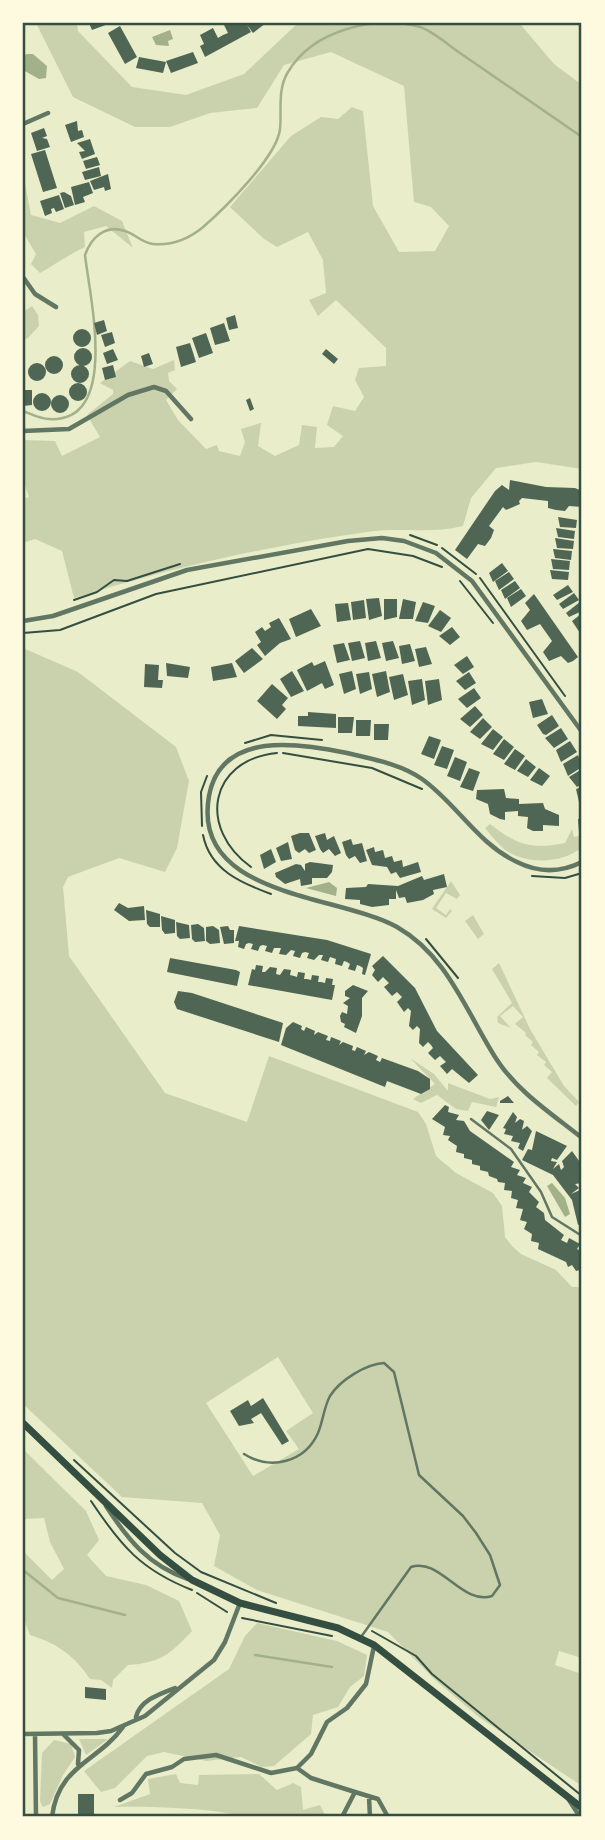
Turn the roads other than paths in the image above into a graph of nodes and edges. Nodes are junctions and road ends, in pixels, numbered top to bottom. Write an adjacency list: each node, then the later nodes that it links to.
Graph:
1 (48, 113): 2 (street)
2 (23, 124)
3 (23, 277): 4 (street)
4 (56, 307)
5 (191, 419): 6 (street)
6 (23, 431)
7 (23, 621): 8 (street)
8 (582, 732)
9 (582, 862): 11 (street)
10 (471, 1119): 12 (lane)
11 (582, 1138)
12 (582, 1236)
13 (23, 1423): 15 (main road)
14 (244, 1454): 18 (lane)
15 (98, 1494): 16 (main road); 16 (street)
16 (192, 1580): 17 (main road)
17 (240, 1603): 18 (main road); 20 (street)
18 (361, 1637): 19 (main road)
19 (374, 1645): 27 (street); 29 (main road)
20 (179, 1687): 21 (street); 21 (street)
21 (136, 1717): 22 (street)
22 (123, 1727): 25 (street); 26 (street)
23 (23, 1734): 24 (street)
24 (35, 1734): 25 (street); 33 (street)
25 (63, 1734): 26 (street)
26 (77, 1766): 34 (street)
27 (297, 1768): 28 (street); 31 (street)
28 (355, 1792): 30 (street); 35 (street)
29 (565, 1795): 32 (main road); 38 (street)
30 (369, 1797): 36 (street); 37 (street)
31 (120, 1800)
32 (582, 1808)
33 (36, 1817)
34 (52, 1817)
35 (342, 1817)
36 (370, 1817)
37 (388, 1817)
38 (580, 1817)

